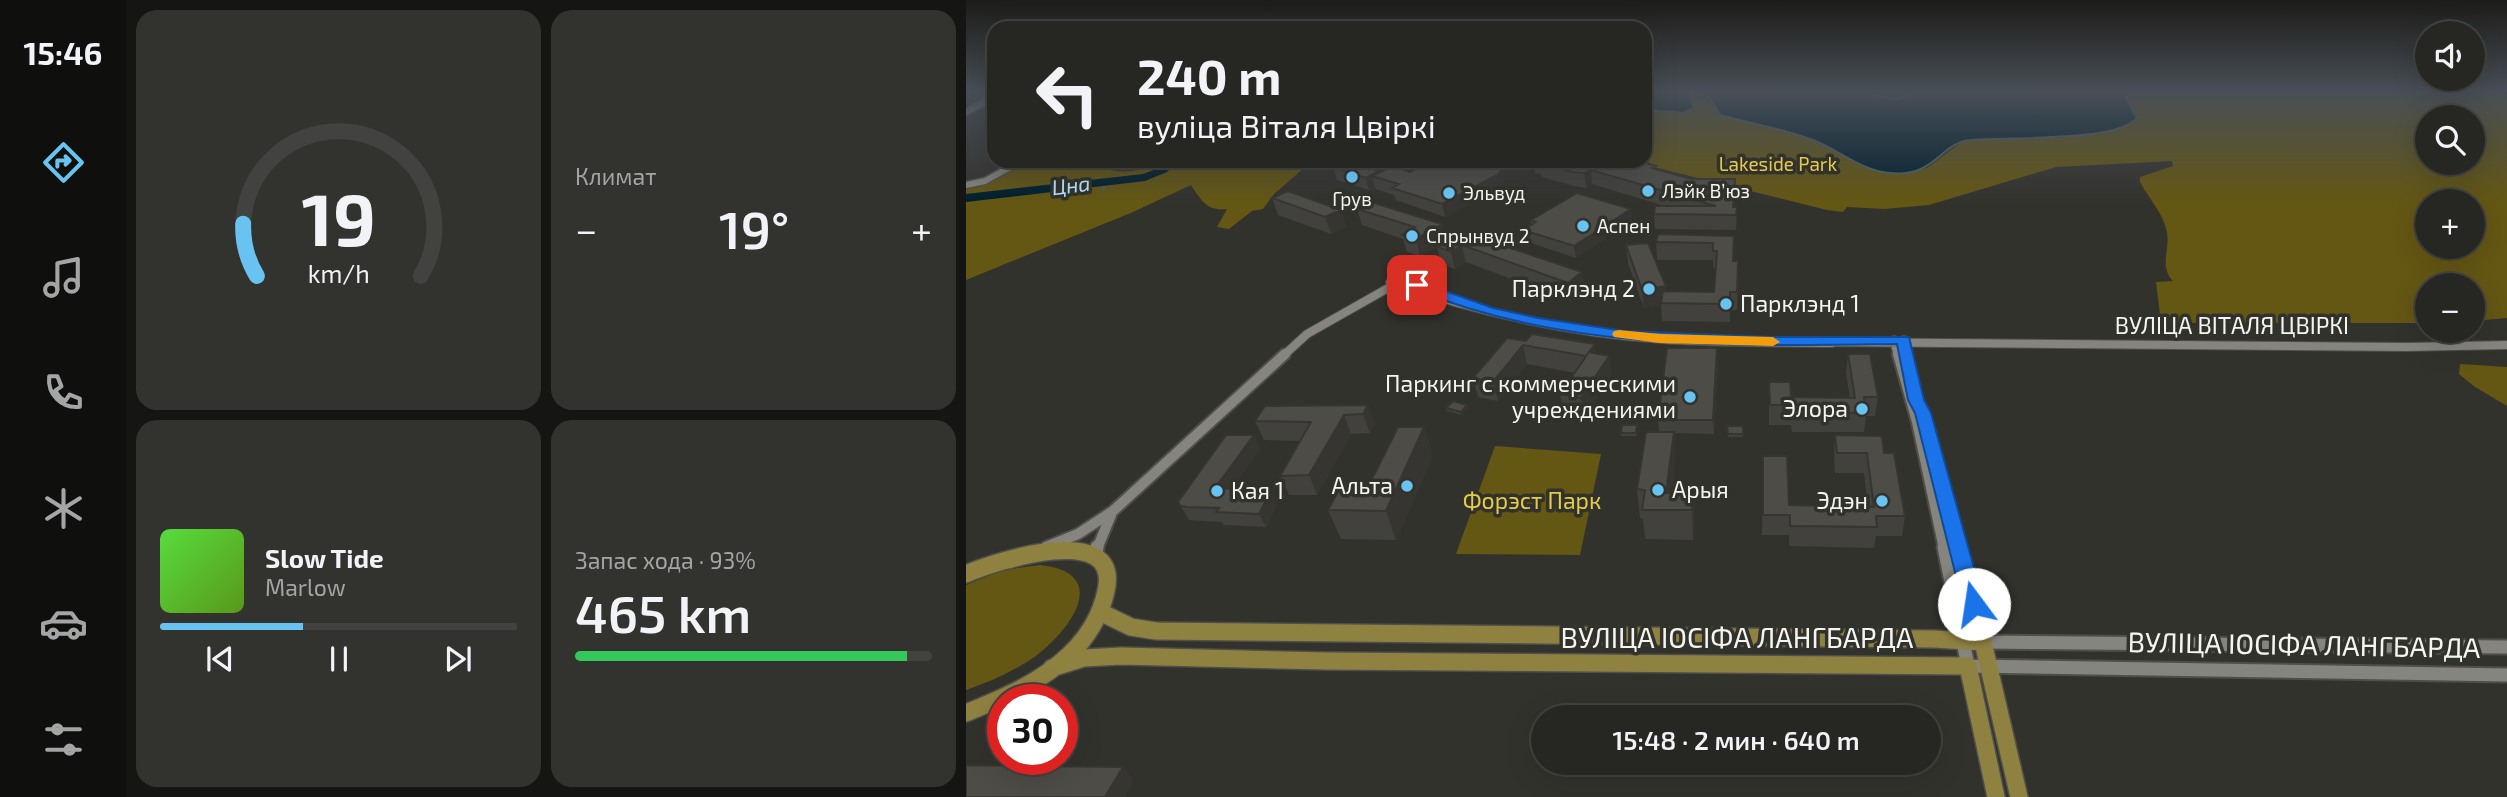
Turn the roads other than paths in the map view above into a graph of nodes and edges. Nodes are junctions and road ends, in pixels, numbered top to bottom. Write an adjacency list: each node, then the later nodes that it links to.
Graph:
1 (1008, 168): 2 (street)
2 (966, 185)
3 (1899, 342): 4 (street, ВУЛІЦА ВІТАЛЯ ЦВІРКІ); 5 (street, ВУЛІЦА ВІТАЛЯ ЦВІРКІ); 10 (street); 11 (street)
4 (2507, 345)
5 (1113, 511): 6 (street); 7 (street)
6 (1035, 551): 7 (main road); 8 (main road)
7 (1095, 558): 9 (main road)
8 (968, 572)
9 (1100, 612): 10 (main road, ВУЛІЦА ІОСІФА ЛАНГБАРДА); 15 (main road)
10 (1964, 639): 11 (main road, ВУЛІЦА ІОСІФА ЛАНГБАРДА); 13 (street)
11 (1983, 642): 12 (street, ВУЛІЦА ІОСІФА ЛАНГБАРДА); 14 (main road)
12 (2507, 647)
13 (1968, 666): 14 (street, ВУЛІЦА ІОСІФА ЛАНГБАРДА); 15 (main road, ВУЛІЦА ІОСІФА ЛАНГБАРДА); 18 (main road)
14 (1988, 666): 16 (street, ВУЛІЦА ІОСІФА ЛАНГБАРДА); 19 (main road)
15 (1052, 668): 17 (main road)
16 (2507, 675)
17 (966, 713)
18 (1996, 797)
19 (2019, 797)

